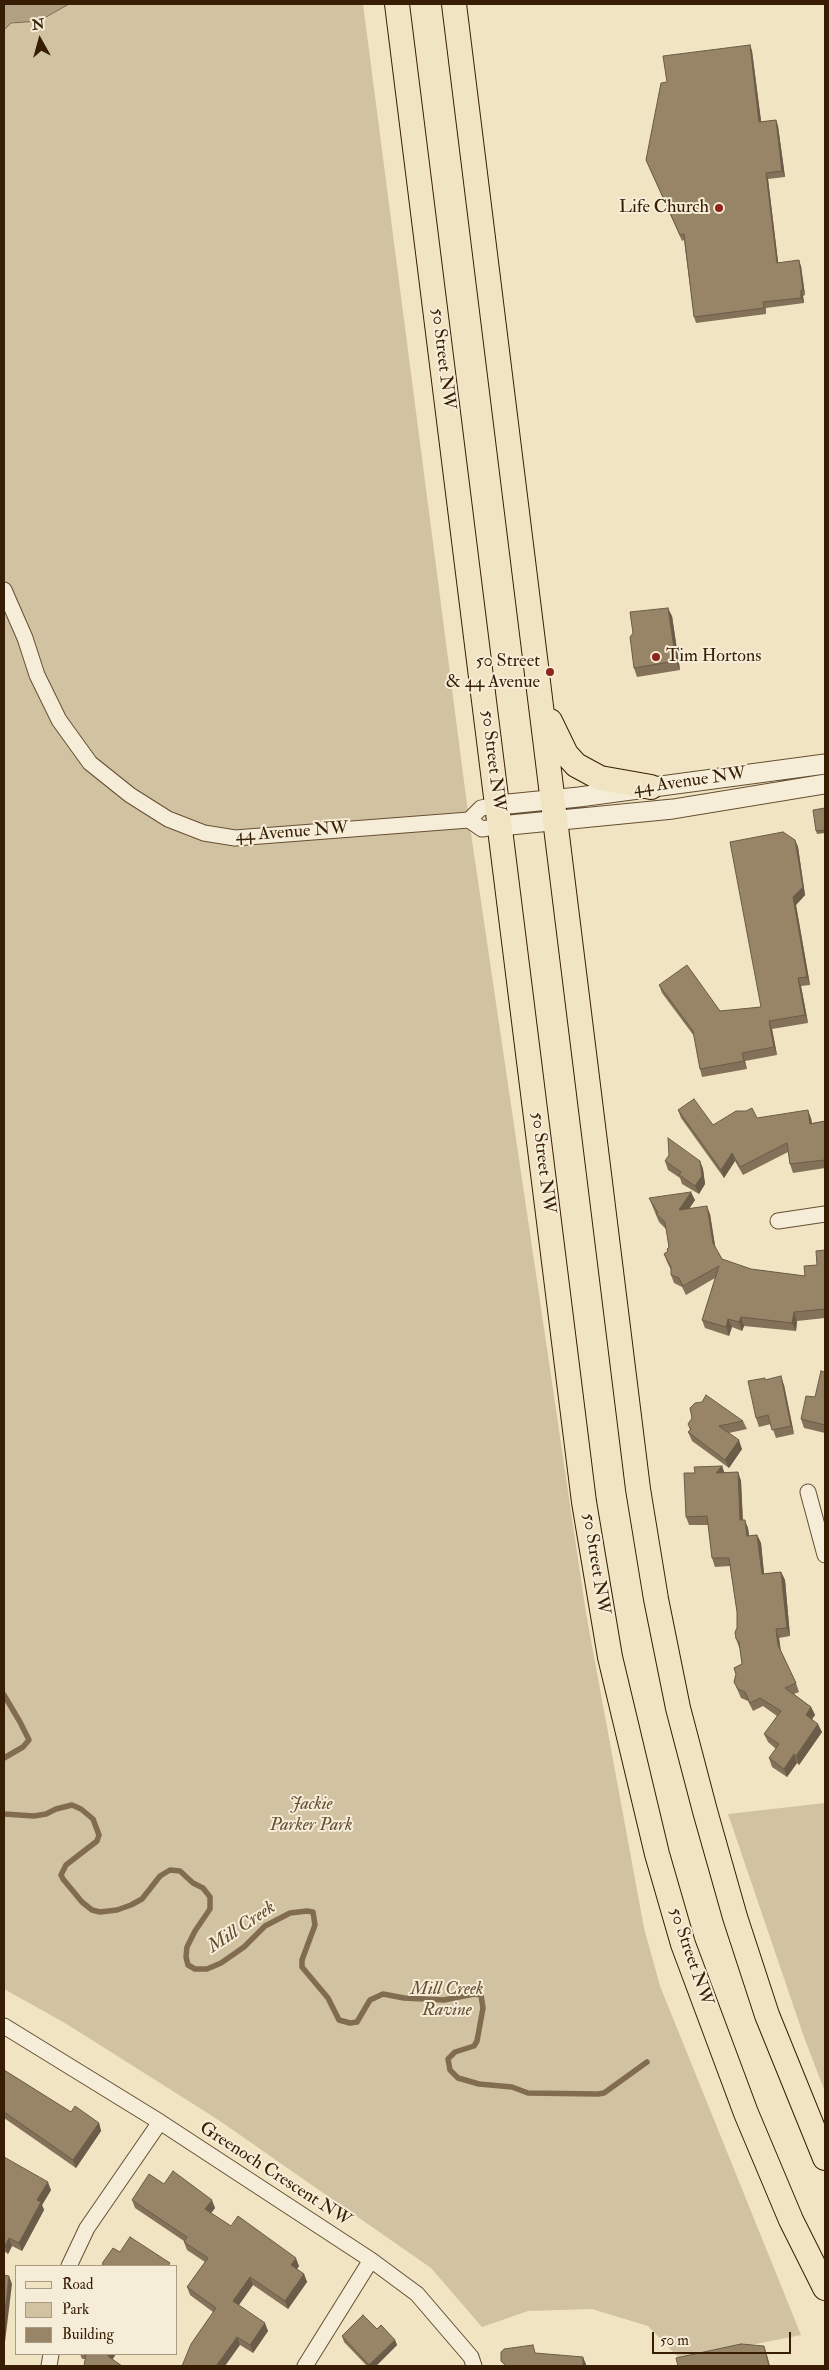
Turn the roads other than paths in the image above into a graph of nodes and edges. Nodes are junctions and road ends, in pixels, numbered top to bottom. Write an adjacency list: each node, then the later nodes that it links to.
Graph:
1 (397, 4): 9 (main road, 50 Street NW)
2 (454, 4): 4 (main road)
3 (4, 590): 10 (street, 44 Avenue NW)
4 (540, 698): 7 (main road); 8 (main road)
5 (825, 764): 7 (street, 44 Avenue NW)
6 (825, 784): 8 (street, 44 Avenue NW)
7 (651, 787): 8 (street, 44 Avenue NW)
8 (554, 810): 9 (street, 44 Avenue NW); 17 (main road)
9 (499, 816): 10 (street, 44 Avenue NW); 10 (street, 44 Avenue NW); 20 (main road, 50 Street NW)
10 (469, 820)
11 (825, 1214): 12 (street)
12 (778, 1221)
13 (808, 1492): 14 (street)
14 (825, 1555)
15 (4, 2026): 16 (street, Greenoch Crescent NW)
16 (160, 2122): 18 (street, Greenoch Crescent NW); 19 (street)
17 (825, 2158)
18 (370, 2260): 21 (street); 22 (street, Greenoch Crescent NW)
19 (69, 2265)
20 (825, 2288)
21 (305, 2366)
22 (474, 2366)

